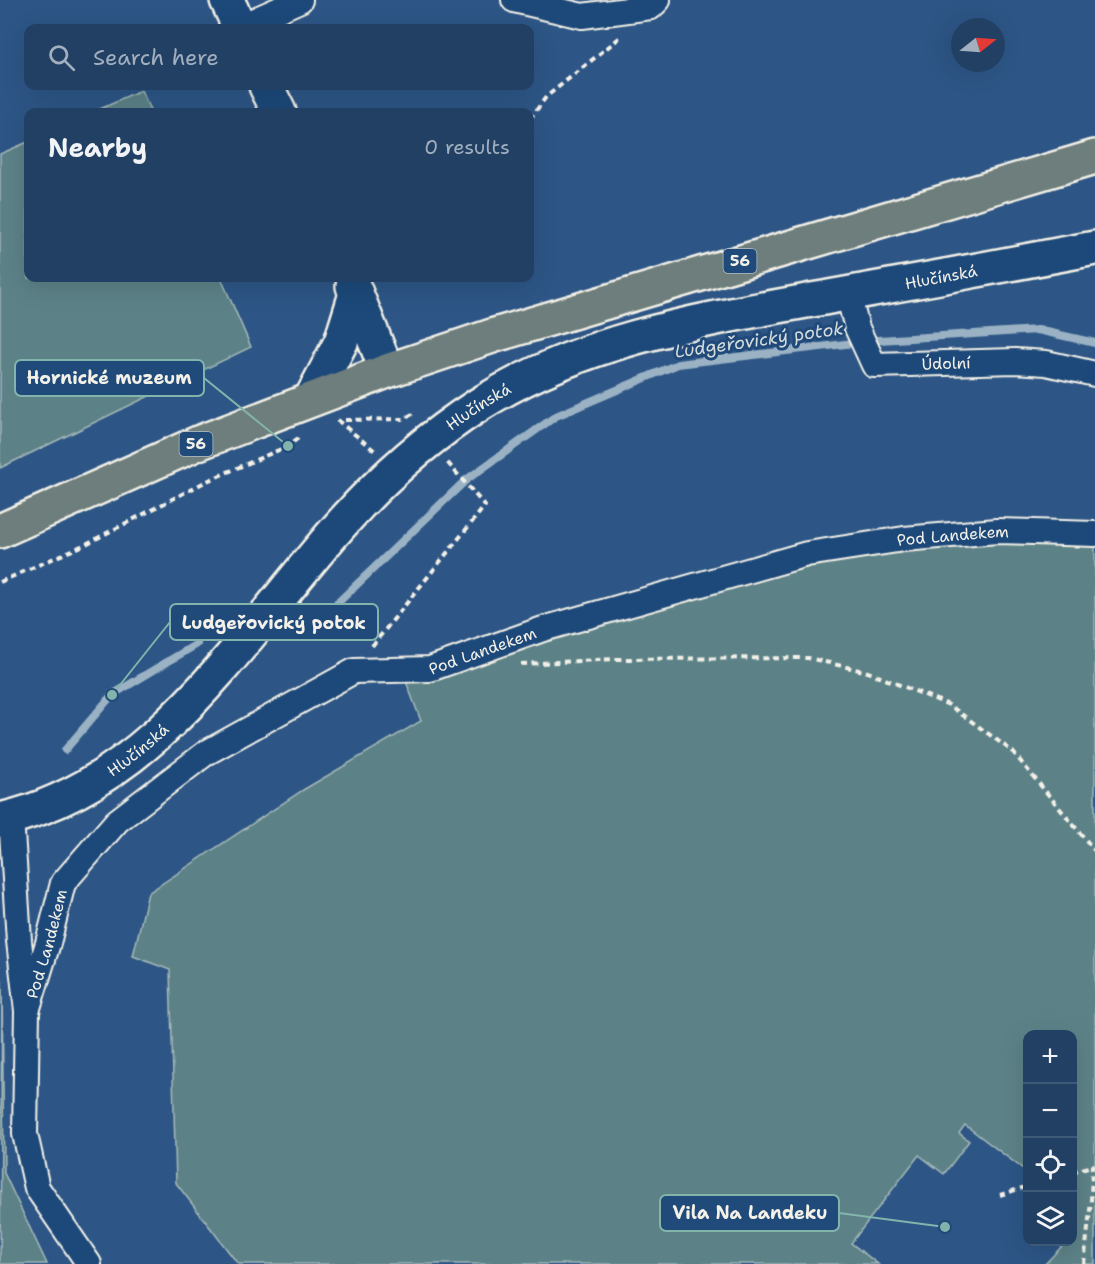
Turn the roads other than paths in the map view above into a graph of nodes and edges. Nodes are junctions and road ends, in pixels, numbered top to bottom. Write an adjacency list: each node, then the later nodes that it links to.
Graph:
1 (300, 0): 4 (street)
2 (514, 0): 3 (street)
3 (655, 4)
4 (236, 19)
5 (268, 90): 6 (street)
6 (277, 108)
7 (1095, 157): 11 (main road, 56)
8 (1095, 248): 10 (street, Hlučínská)
9 (353, 286): 11 (street); 13 (street)
10 (848, 294): 12 (street, Údolní); 16 (street, Hlučínská)
11 (387, 371): 13 (main road, 56)
12 (1095, 374)
13 (320, 410): 14 (main road, 56)
14 (0, 531)
15 (1095, 534): 17 (street, Pod Landekem)
16 (5, 818): 17 (street, Pod Landekem)
17 (27, 1011): 18 (street, Pod Landekem)
18 (89, 1264)

